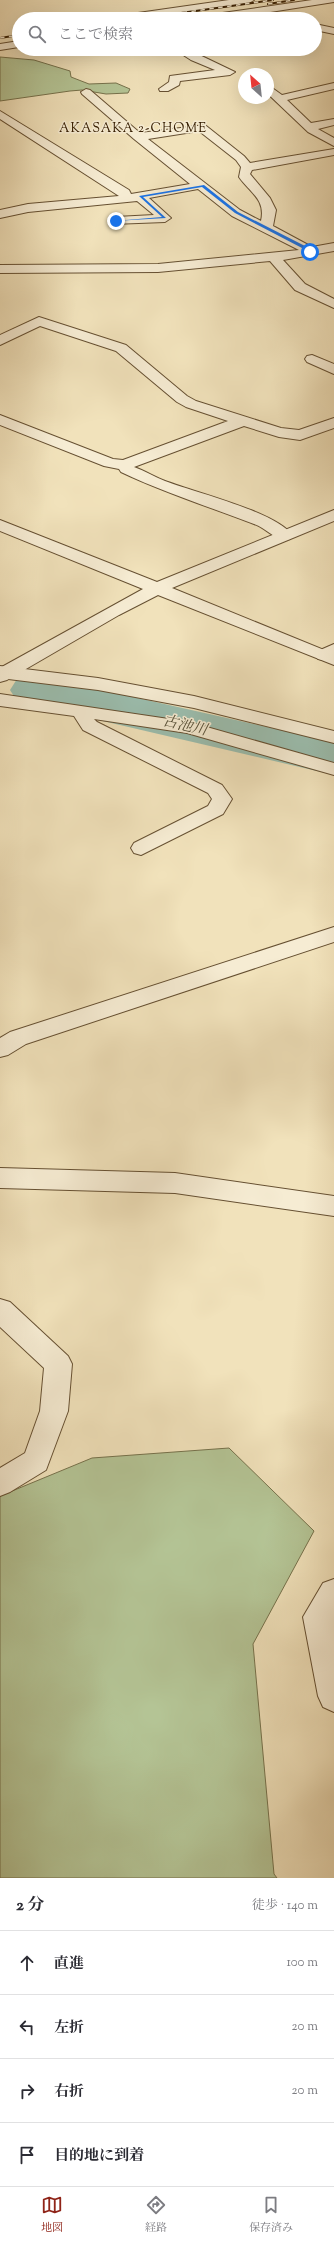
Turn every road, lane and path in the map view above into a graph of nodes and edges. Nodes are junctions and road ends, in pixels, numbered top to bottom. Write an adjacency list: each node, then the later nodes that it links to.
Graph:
1 (249, 0): 4 (street)
2 (331, 0): 3 (street)
3 (264, 10): 5 (street); 6 (street)
4 (169, 12)
5 (250, 12)
6 (268, 12)
7 (322, 29): 8 (street)
8 (334, 31)
9 (12, 45): 10 (street)
10 (0, 47)
11 (193, 56): 13 (street)
12 (334, 86): 16 (street)
13 (164, 89)
14 (86, 92): 20 (street)
15 (274, 94): 16 (street)
16 (280, 99): 19 (street)
17 (0, 114): 26 (street)
18 (334, 122): 19 (street)
19 (309, 127): 21 (street)
20 (138, 137): 23 (street); 24 (street)
21 (334, 142)
22 (334, 152): 23 (street)
23 (247, 167): 29 (street)
24 (202, 185): 25 (street); 29 (street)
25 (140, 197): 26 (street); 28 (street)
26 (126, 199): 27 (street)
27 (0, 214)
28 (116, 221)
29 (266, 228): 31 (street)
30 (330, 251): 31 (street)
31 (310, 252): 32 (street)
32 (274, 257): 33 (street); 34 (street)
33 (0, 269)
34 (334, 304)
35 (0, 341): 39 (street)
36 (312, 359): 37 (street)
37 (334, 370)
38 (0, 420): 41 (street)
39 (242, 421): 40 (street); 41 (street)
40 (334, 423)
41 (124, 465): 44 (street)
42 (334, 515): 44 (street)
43 (0, 525): 45 (street)
44 (284, 535): 45 (street)
45 (158, 588): 46 (street); 47 (street)
46 (331, 654)
47 (2, 674): 50 (street)
48 (0, 700): 49 (street)
49 (82, 711): 51 (street); 52 (street)
50 (334, 737)
51 (334, 769)
52 (141, 848)
53 (334, 934): 54 (street)
54 (0, 1049)
55 (0, 1178): 56 (street)
56 (334, 1206)
57 (0, 1310): 58 (street)
58 (0, 1483)
59 (334, 1593): 60 (street)
60 (334, 1696)

